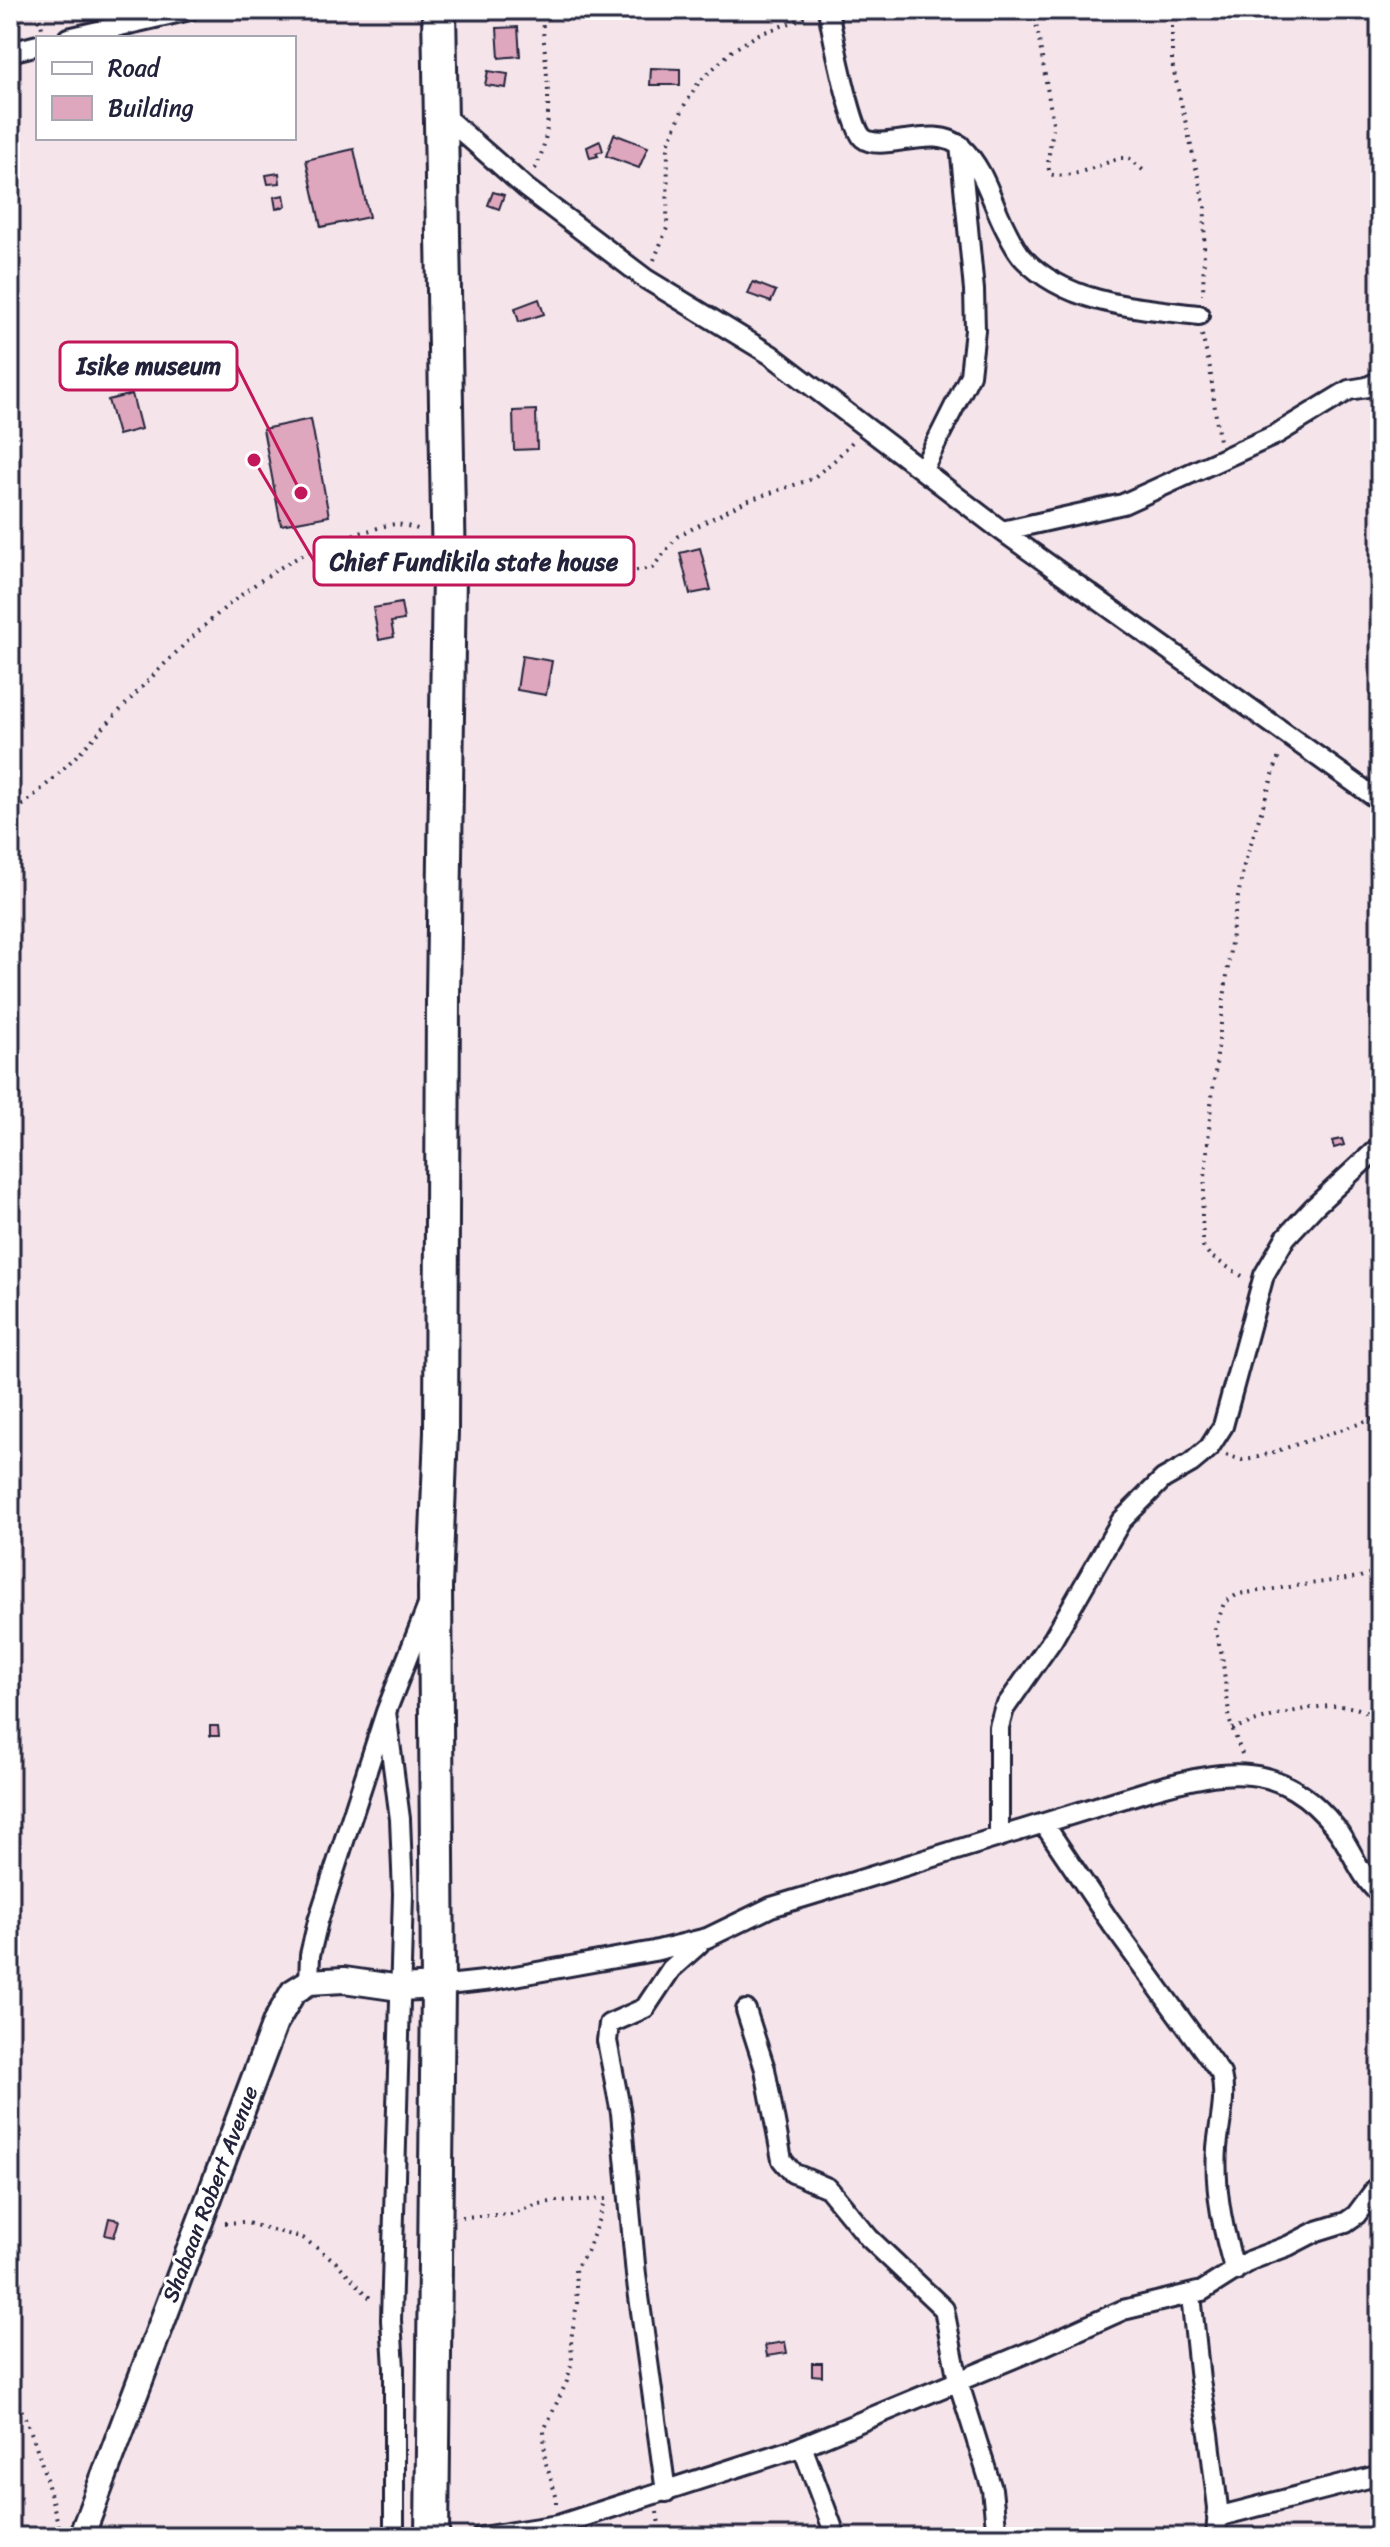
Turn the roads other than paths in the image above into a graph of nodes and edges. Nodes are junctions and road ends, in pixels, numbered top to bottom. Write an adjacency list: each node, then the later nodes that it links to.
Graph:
1 (190, 10): 4 (street)
2 (439, 10): 7 (highway)
3 (828, 10): 8 (street)
4 (77, 36)
5 (36, 46): 6 (street)
6 (10, 52)
7 (442, 114): 11 (street); 15 (highway)
8 (960, 145): 9 (street); 11 (street)
9 (1199, 315)
10 (1380, 381): 12 (street)
11 (923, 469): 12 (street)
12 (1002, 531): 13 (street)
13 (1380, 801)
14 (1380, 1146): 18 (street)
15 (435, 1587): 16 (street); 22 (highway)
16 (386, 1712): 21 (street); 23 (street)
17 (1044, 1824): 18 (street); 19 (street); 26 (street)
18 (999, 1837): 20 (street)
19 (1378, 1891)
20 (707, 1938): 22 (street); 31 (street)
21 (309, 1982): 23 (street); 33 (street, Shabaan Robert Avenue)
22 (438, 1986): 23 (street); 35 (highway)
23 (400, 1988): 34 (street)
24 (746, 2010): 28 (street)
25 (1380, 2183): 26 (street)
26 (1235, 2271): 27 (street)
27 (1191, 2295): 28 (street); 32 (street)
28 (958, 2381): 29 (street); 38 (street)
29 (802, 2446): 31 (street); 37 (street)
30 (1380, 2475): 32 (street)
31 (666, 2492): 36 (street)
32 (1217, 2517): 39 (street)
33 (81, 2537)
34 (394, 2537)
35 (432, 2537)
36 (481, 2537)
37 (836, 2537)
38 (997, 2537)
39 (1216, 2537)

